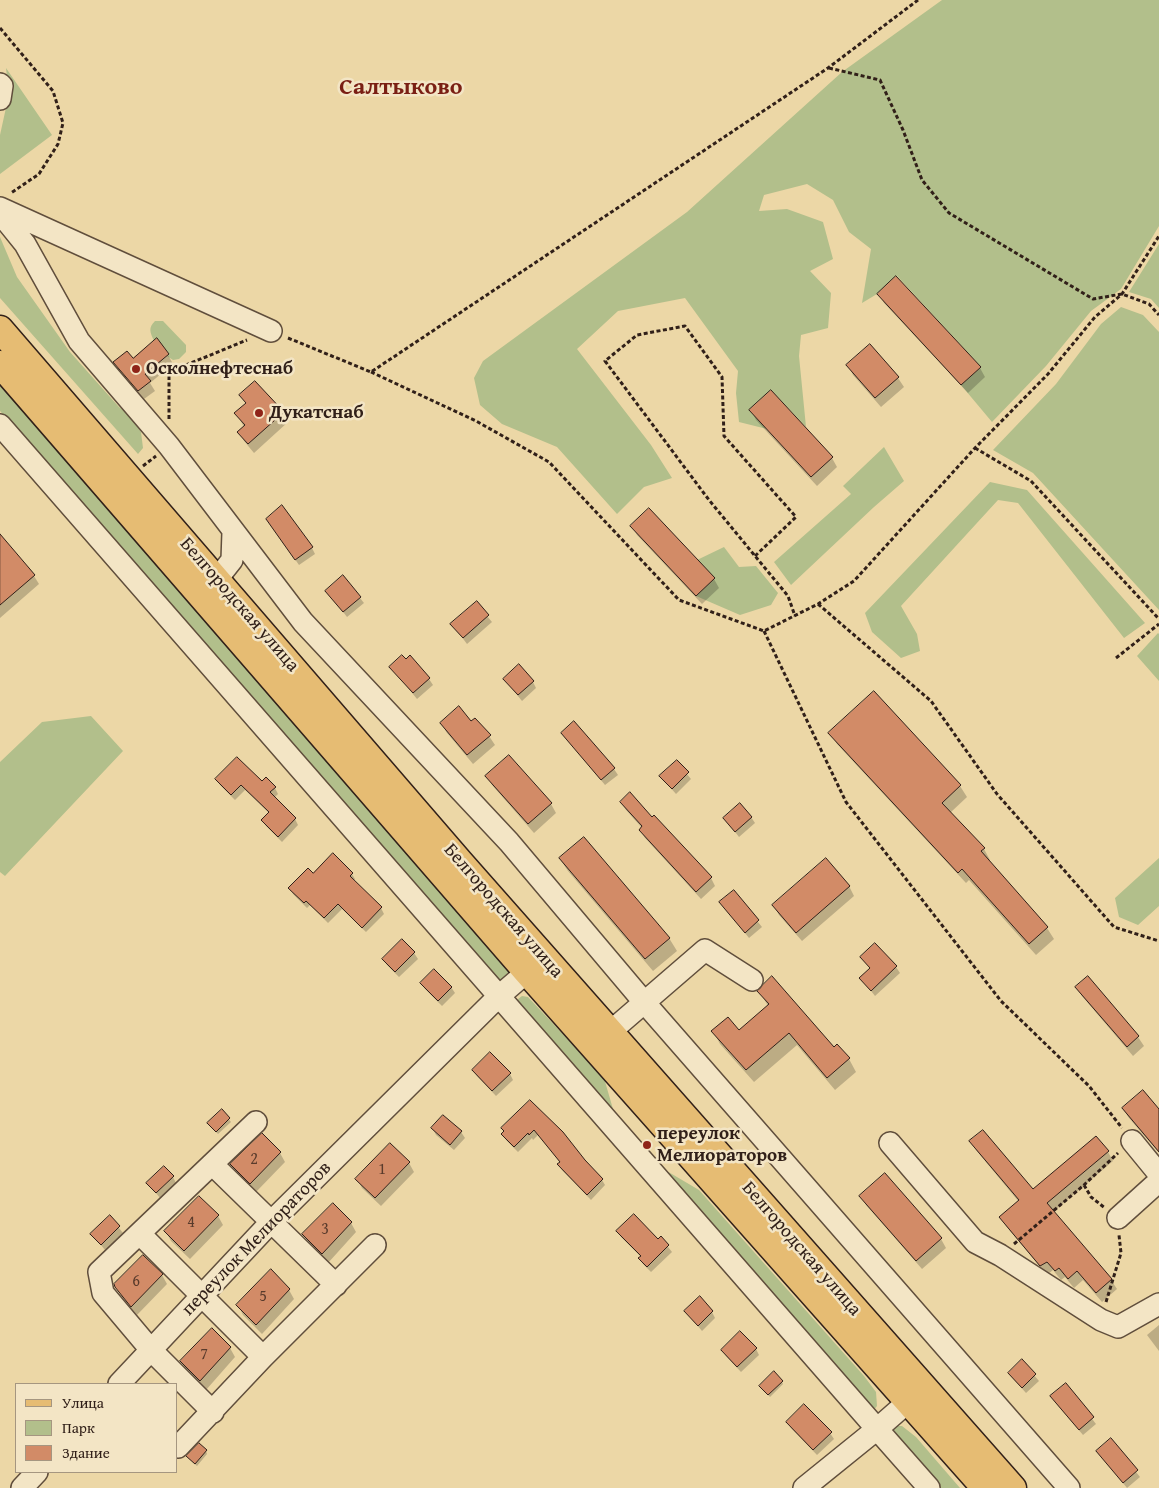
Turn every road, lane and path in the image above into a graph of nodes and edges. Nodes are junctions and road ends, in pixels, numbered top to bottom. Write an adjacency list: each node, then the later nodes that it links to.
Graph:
1 (918, 0): 3 (path)
2 (0, 28): 6 (path)
3 (828, 68): 8 (path); 13 (path)
4 (0, 84): 5 (lane)
5 (0, 99)
6 (3, 206): 11 (lane); 15 (lane)
7 (1159, 236): 8 (path)
8 (1122, 294): 9 (path); 16 (path)
9 (1159, 315)
10 (0, 329): 17 (main road, Белгородская улица)
11 (271, 331): 13 (path); 15 (path)
12 (0, 364): 20 (main road, Белгородская улица)
13 (371, 372): 26 (path)
14 (0, 426): 31 (lane)
15 (169, 446): 17 (path); 18 (lane)
16 (975, 448): 22 (path); 24 (path)
17 (128, 476): 20 (main road, Белгородская улица)
18 (233, 532): 21 (lane); 32 (lane)
19 (755, 556): 19 (path); 23 (path)
20 (186, 562): 21 (main road, Белгородская улица); 29 (main road, Белгородская улица)
21 (217, 579): 33 (main road, Белгородская улица)
22 (818, 604): 23 (path); 28 (path)
23 (795, 616): 26 (path)
24 (1159, 619)
25 (1159, 624): 27 (path)
26 (764, 631): 35 (path)
27 (1116, 658)
28 (1159, 941)
29 (527, 972): 31 (lane, переулок Мелиораторов); 53 (main road, Белгородская улица)
30 (752, 980): 32 (lane)
31 (498, 997): 41 (lane, переулок Мелиораторов); 55 (lane)
32 (644, 1002): 33 (lane); 63 (lane)
33 (610, 1032): 62 (main road, Белгородская улица)
34 (256, 1122): 37 (lane)
35 (1132, 1141): 38 (lane); 45 (path)
36 (890, 1143): 45 (lane)
37 (212, 1164): 41 (lane); 42 (lane)
38 (1159, 1174)
39 (1159, 1181): 40 (lane)
40 (1118, 1218)
41 (272, 1221): 46 (lane); 47 (lane, переулок Мелиораторов)
42 (140, 1234): 47 (lane); 50 (lane)
43 (374, 1245): 46 (lane)
44 (1120, 1253): 49 (path)
45 (1000, 1255): 49 (lane)
46 (336, 1285): 51 (lane)
47 (201, 1296): 50 (lane, переулок Мелиораторов); 51 (lane)
48 (1159, 1304): 49 (lane)
49 (1101, 1320)
50 (151, 1350): 52 (lane, переулок Мелиораторов); 54 (lane)
51 (263, 1357): 54 (lane)
52 (120, 1383)
53 (909, 1401): 55 (lane); 61 (main road, Белгородская улица)
54 (213, 1412): 56 (lane)
55 (877, 1429): 59 (lane); 60 (lane)
56 (178, 1447)
57 (36, 1473): 58 (lane)
58 (22, 1488)
59 (804, 1488)
60 (929, 1488)
61 (985, 1488)
62 (1013, 1488)
63 (1069, 1488)

